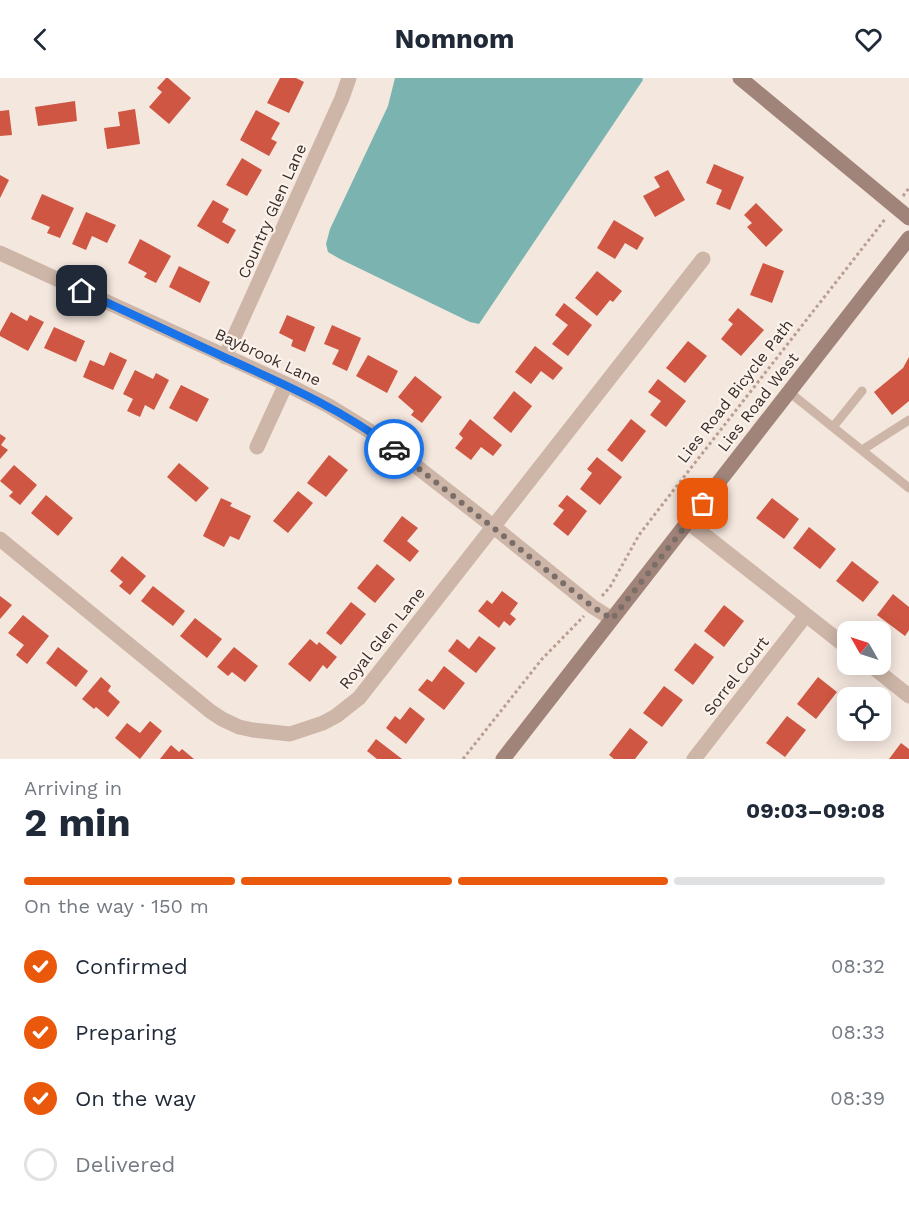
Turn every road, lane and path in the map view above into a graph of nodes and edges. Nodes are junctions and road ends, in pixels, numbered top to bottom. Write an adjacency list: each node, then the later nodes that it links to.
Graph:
1 (349, 78): 8 (street, Country Glen Lane)
2 (740, 78): 3 (street)
3 (909, 218)
4 (873, 235): 20 (path, Lies Road Bicycle Path)
5 (909, 238): 11 (street, Lies Road West)
6 (0, 253): 8 (street, Baybrook Lane)
7 (703, 259): 18 (street, Royal Glen Lane)
8 (225, 357): 9 (street, Baybrook Lane)
9 (286, 384): 14 (street); 18 (street, Baybrook Lane)
10 (862, 391): 13 (lane)
11 (789, 392): 13 (lane); 17 (street, Lies Road West)
12 (909, 420): 15 (lane)
13 (833, 427): 15 (lane)
14 (257, 447)
15 (862, 450): 16 (lane)
16 (909, 488)
17 (688, 522): 21 (street); 22 (street, Lies Road West)
18 (494, 526): 19 (street, Royal Glen Lane); 20 (street, Baybrook Lane)
19 (0, 539)
20 (593, 607): 22 (street, Baybrook Lane); 26 (path, Lies Road Bicycle Path)
21 (806, 615): 23 (street); 28 (street, Sorrel Court)
22 (612, 619): 27 (street, Lies Road West)
23 (837, 639)
24 (883, 675): 25 (street)
25 (909, 696)
26 (463, 759)
27 (503, 759)
28 (694, 759)

